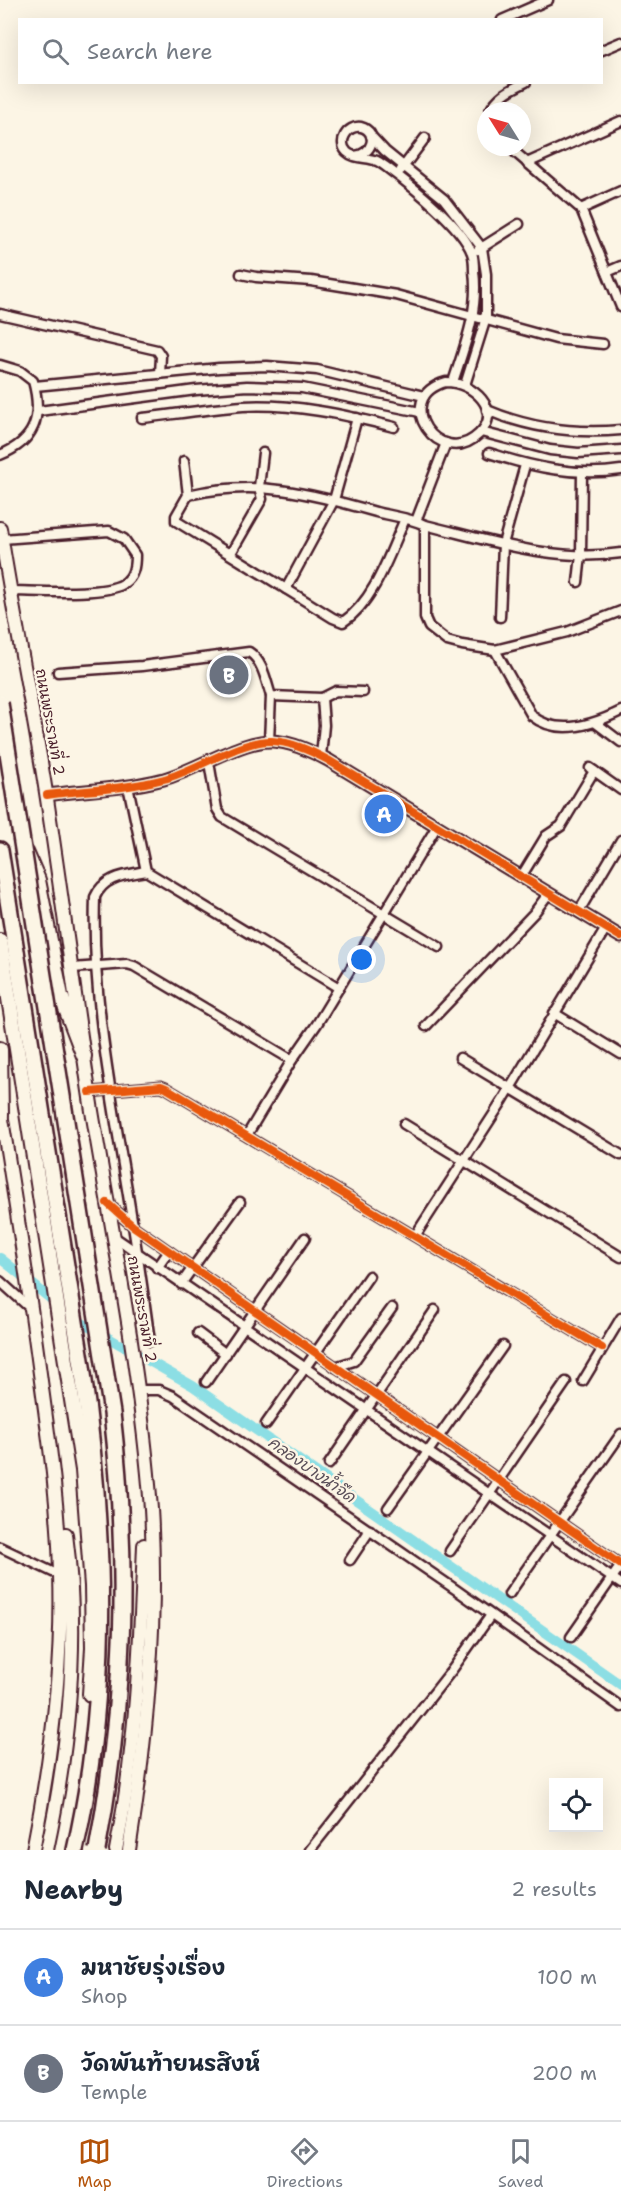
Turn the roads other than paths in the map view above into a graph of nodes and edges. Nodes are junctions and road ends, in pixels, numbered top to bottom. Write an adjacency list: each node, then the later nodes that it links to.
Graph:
1 (548, 0): 2 (street)
2 (507, 18)
3 (621, 42): 4 (street)
4 (603, 50)
5 (522, 84): 6 (street)
6 (494, 102)
7 (621, 121): 12 (street)
8 (371, 136): 10 (street); 10 (street); 13 (street)
9 (424, 138): 13 (street)
10 (354, 156): 14 (street)
11 (519, 156): 12 (street)
12 (527, 163): 16 (street)
13 (404, 166): 14 (street); 18 (street)
14 (397, 175): 19 (street)
15 (621, 191): 16 (street)
16 (581, 209): 21 (street)
17 (519, 224): 18 (street)
18 (482, 248): 19 (street); 26 (street)
19 (472, 253): 25 (street)
20 (621, 266): 21 (street)
21 (607, 272): 23 (street)
22 (241, 274): 25 (street)
23 (621, 307)
24 (0, 314): 29 (street)
25 (473, 317): 26 (street); 30 (street)
26 (486, 318): 27 (street); 31 (street)
27 (603, 344)
28 (0, 365): 32 (street)
29 (160, 374): 32 (street); 33 (street)
30 (453, 382): 31 (street); 33 (street)
31 (465, 385): 34 (street)
32 (35, 386): 35 (street)
33 (424, 396): 36 (street)
34 (488, 410): 40 (street); 41 (street)
35 (39, 411): 36 (street); 46 (street)
36 (420, 412): 42 (street)
37 (142, 418): 38 (street)
38 (357, 418): 39 (street); 53 (street)
39 (394, 427)
40 (621, 430)
41 (481, 432): 42 (street); 43 (street)
42 (446, 443): 55 (street)
43 (621, 450)
44 (264, 453): 51 (street)
45 (489, 453): 48 (street)
46 (0, 456)
47 (184, 461): 52 (street)
48 (525, 465): 50 (street); 58 (street)
49 (621, 470): 50 (street)
50 (582, 473): 61 (street)
51 (259, 487): 52 (street); 53 (street); 59 (street)
52 (189, 495): 59 (street)
53 (334, 500): 54 (street); 63 (street)
54 (405, 519): 55 (street); 63 (street)
55 (416, 521): 56 (street)
56 (425, 525): 58 (street); 67 (street)
57 (1, 533): 64 (main road, ถนนพระรามที่ 2); 64 (street)
58 (503, 544): 61 (street); 66 (street)
59 (231, 553): 63 (street)
60 (621, 554): 61 (street)
61 (581, 555): 62 (street)
62 (578, 582)
63 (286, 589)
64 (10, 591): 82 (main road, ถนนพระรามที่ 2)
65 (621, 611): 67 (street)
66 (500, 617)
67 (495, 650): 74 (street)
68 (58, 672): 70 (street)
69 (363, 692): 71 (street)
70 (271, 696): 71 (street); 76 (street)
71 (322, 698): 78 (street)
72 (0, 703): 176 (highway, bridge)
73 (621, 711): 74 (street)
74 (596, 723): 77 (street)
75 (0, 732): 85 (highway)
76 (269, 741): 78 (street); 79 (street)
77 (621, 742)
78 (321, 756): 83 (street)
79 (209, 762): 80 (street); 91 (street)
80 (128, 786): 82 (street); 87 (street)
81 (621, 790): 88 (street)
82 (47, 795): 97 (main road, ถนนพระรามที่ 2)
83 (437, 826): 88 (street); 91 (street)
84 (621, 840): 90 (street)
85 (18, 844): 103 (highway); 176 (highway, bridge)
86 (0, 850): 175 (highway)
87 (146, 871): 96 (street); 98 (street)
88 (521, 877): 89 (street)
89 (549, 893): 90 (street); 100 (street)
90 (579, 912): 92 (street)
91 (384, 913): 95 (street); 98 (street)
92 (606, 928): 93 (street); 99 (street)
93 (621, 937)
94 (0, 941): 174 (highway)
95 (439, 947)
96 (95, 968): 97 (street); 105 (street); 107 (street)
97 (72, 969): 103 (main road, ถนนพระรามที่ 2)
98 (339, 988): 105 (street)
99 (554, 1013): 102 (street); 106 (street)
100 (426, 1026)
101 (0, 1049): 109 (highway)
102 (621, 1054)
103 (84, 1056): 108 (main road, ถนนพระรามที่ 2)
104 (460, 1058): 106 (street)
105 (292, 1060): 111 (street)
106 (509, 1087): 112 (street); 113 (street)
107 (111, 1091): 108 (street); 111 (street); 116 (street)
108 (89, 1092): 115 (main road, ถนนพระรามที่ 2)
109 (1, 1111): 128 (main road)
110 (404, 1124): 113 (street)
111 (247, 1135): 118 (street)
112 (621, 1155)
113 (463, 1162): 118 (street); 122 (street)
114 (240, 1202): 123 (street)
115 (107, 1203): 116 (street); 117 (main road, ถนนพระรามที่ 2)
116 (134, 1226): 120 (street); 121 (street)
117 (113, 1236): 121 (street); 145 (main road, ถนนพระรามที่ 2)
118 (415, 1236): 137 (street)
119 (305, 1238): 130 (street)
120 (169, 1251): 123 (street); 124 (street)
121 (137, 1253): 124 (street); 135 (street)
122 (621, 1257)
123 (192, 1267): 127 (street); 130 (street)
124 (157, 1268): 127 (street)
125 (369, 1276): 138 (street)
126 (0, 1281): 128 (street)
127 (181, 1284): 133 (street)
128 (31, 1303): 154 (main road)
129 (392, 1308): 140 (street)
130 (254, 1310): 133 (street); 138 (street)
131 (435, 1310): 146 (street)
132 (621, 1318): 137 (street)
133 (243, 1327): 139 (street); 141 (street)
134 (198, 1333): 139 (street)
135 (150, 1341)
136 (503, 1346): 150 (street)
137 (602, 1348): 142 (street)
138 (315, 1353): 140 (street); 141 (street)
139 (226, 1354): 143 (street)
140 (335, 1367): 146 (street)
141 (305, 1369): 147 (street); 148 (street)
142 (583, 1381)
143 (206, 1382)
144 (566, 1382): 155 (street)
145 (138, 1390): 153 (main road, ถนนพระรามที่ 2); 159 (street)
146 (375, 1395): 147 (street); 150 (street)
147 (365, 1410): 151 (street); 152 (street)
148 (266, 1424)
149 (621, 1434): 158 (street)
150 (437, 1438): 151 (street); 155 (street)
151 (428, 1452): 156 (street); 157 (street)
152 (329, 1464)
153 (147, 1469): 177 (main road); 178 (main road, ถนนพระรามที่ 2)
154 (54, 1471): 165 (main road); 173 (main road)
155 (498, 1480): 156 (street); 158 (street)
156 (489, 1494): 160 (street); 162 (street)
157 (388, 1508)
158 (559, 1522): 160 (street); 164 (street)
159 (369, 1530): 163 (street); 169 (street)
160 (550, 1535): 166 (street); 168 (street)
161 (0, 1547): 165 (street)
162 (450, 1551)
163 (350, 1560)
164 (621, 1565): 166 (street)
165 (61, 1576): 172 (main road)
166 (612, 1578): 167 (street); 170 (street)
167 (621, 1584)
168 (509, 1594)
169 (491, 1615): 171 (street); 179 (street)
170 (571, 1637)
171 (621, 1707)
172 (33, 1850)
173 (47, 1850)
174 (70, 1850)
175 (75, 1850)
176 (99, 1850)
177 (116, 1850)
178 (129, 1850)
179 (310, 1850)

